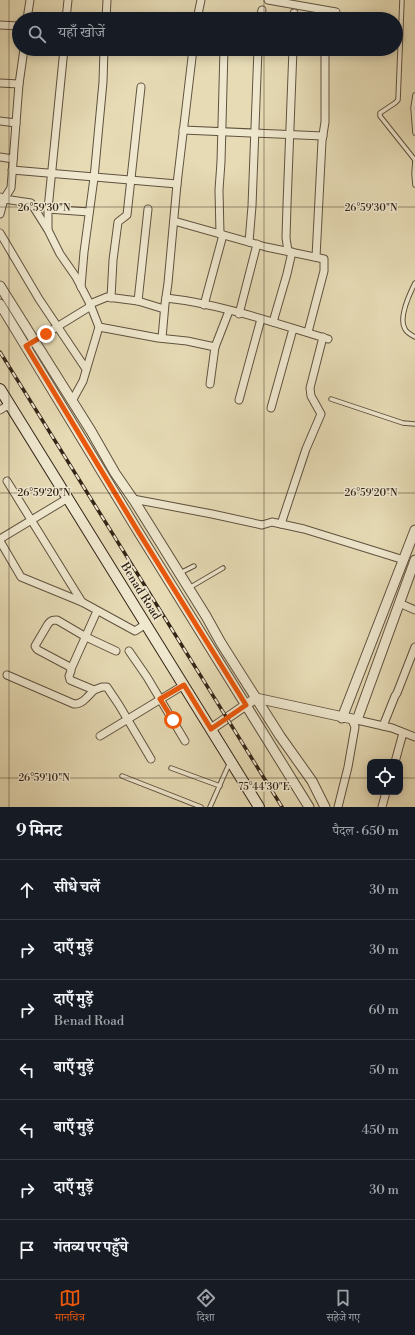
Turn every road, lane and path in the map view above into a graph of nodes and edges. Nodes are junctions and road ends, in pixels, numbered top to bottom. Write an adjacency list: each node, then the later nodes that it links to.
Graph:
1 (30, 0): 7 (street)
2 (68, 0): 8 (street)
3 (107, 0): 9 (street)
4 (201, 0): 10 (street)
5 (268, 0): 11 (street)
6 (402, 0): 12 (lane)
7 (28, 12)
8 (67, 12)
9 (106, 12)
10 (198, 12)
11 (336, 12)
12 (402, 12)
13 (0, 25): 14 (street)
14 (12, 26)
15 (23, 56): 25 (street)
16 (63, 56): 40 (street)
17 (104, 56): 41 (street)
18 (192, 56): 30 (street)
19 (224, 56): 31 (street)
20 (258, 56): 32 (street)
21 (293, 56): 34 (street)
22 (325, 56): 35 (street)
23 (400, 56): 38 (lane)
24 (0, 82): 25 (street)
25 (19, 84): 29 (street)
26 (142, 87): 42 (street)
27 (415, 95): 33 (lane)
28 (0, 121): 29 (street)
29 (16, 123): 37 (street)
30 (183, 130): 31 (street); 43 (street)
31 (222, 131): 32 (street); 53 (street)
32 (255, 132): 34 (street); 54 (street)
33 (415, 133)
34 (290, 134): 35 (street); 57 (street)
35 (323, 136): 58 (street)
36 (0, 157): 37 (street)
37 (13, 158): 39 (street)
38 (415, 159): 44 (lane)
39 (12, 170): 40 (street); 45 (street)
40 (52, 173): 41 (street); 46 (street)
41 (94, 178): 42 (street); 48 (street)
42 (131, 180): 43 (street); 62 (street)
43 (177, 184): 50 (street)
44 (415, 184)
45 (2, 198): 49 (street); 51 (street)
46 (48, 209): 48 (street); 51 (street)
47 (148, 209): 64 (street)
48 (89, 212): 61 (street)
49 (0, 214)
50 (174, 221): 53 (street); 63 (street)
51 (48, 230): 61 (street)
52 (0, 232): 55 (street)
53 (222, 235): 54 (street); 67 (street)
54 (249, 242): 56 (street)
55 (2, 243): 73 (street)
56 (257, 244): 57 (street); 70 (street)
57 (290, 251): 58 (street); 72 (street)
58 (316, 257): 76 (street)
59 (415, 283): 77 (lane)
60 (0, 286): 79 (street)
61 (81, 287): 66 (street)
62 (111, 298): 64 (street); 66 (street)
63 (166, 298): 67 (street); 68 (street)
64 (138, 301): 68 (street)
65 (0, 304): 79 (street)
66 (91, 305): 73 (street); 74 (street)
67 (204, 305): 69 (street)
68 (164, 309): 78 (street)
69 (230, 311): 70 (street); 80 (street)
70 (239, 314): 71 (street)
71 (261, 319): 72 (street); 85 (street)
72 (273, 322): 75 (street)
73 (58, 326): 79 (street); 81 (street)
74 (99, 327): 78 (street); 81 (street)
75 (293, 329): 76 (street); 88 (street)
76 (308, 332): 95 (street)
77 (415, 336)
78 (162, 338): 80 (street)
79 (30, 344): 86 (street); 119 (street)
80 (215, 348): 82 (street)
81 (86, 369): 86 (street)
82 (210, 384)
83 (0, 389): 87 (main road, Benad Road)
84 (331, 399): 90 (lane)
85 (239, 400)
86 (72, 401): 93 (street)
87 (10, 404): 89 (street); 92 (main road, Benad Road)
88 (271, 408)
89 (0, 410)
90 (415, 424)
91 (7, 481): 94 (street)
92 (68, 498): 94 (street); 108 (main road, Benad Road)
93 (133, 499): 95 (street); 102 (street)
94 (32, 520): 97 (street); 104 (street)
95 (281, 524): 98 (street)
96 (415, 530): 98 (street)
97 (0, 540): 104 (street)
98 (404, 560): 120 (street)
99 (415, 560): 105 (street)
100 (194, 566): 102 (lane)
101 (223, 568): 103 (lane)
102 (179, 574): 103 (street)
103 (188, 589): 117 (street)
104 (82, 602): 107 (street)
105 (400, 603): 106 (street); 122 (street)
106 (415, 610)
107 (97, 611): 108 (street); 109 (street)
108 (146, 624): 115 (main road, Benad Road)
109 (86, 637): 111 (street); 113 (street); 113 (street)
110 (415, 647): 123 (street)
111 (116, 651)
112 (129, 652): 118 (street)
113 (71, 669): 116 (street)
114 (7, 675): 116 (street)
115 (184, 685): 118 (street); 124 (main road, Benad Road)
116 (94, 690): 121 (street)
117 (256, 698): 119 (street); 120 (street); 140 (street)
118 (160, 699): 121 (street); 128 (street)
119 (246, 705): 124 (street); 139 (street)
120 (342, 718): 122 (street)
121 (128, 719): 127 (street); 129 (street)
122 (355, 720): 123 (street); 141 (street)
123 (382, 726): 125 (street)
124 (211, 729): 131 (main road, Benad Road)
125 (403, 733): 126 (street); 130 (street)
126 (414, 734)
127 (100, 736)
128 (185, 741)
129 (151, 759)
130 (396, 759)
131 (230, 761): 134 (lane); 138 (main road, Benad Road)
132 (171, 768): 134 (lane)
133 (122, 776): 136 (lane)
134 (220, 786): 137 (lane)
135 (385, 795): 142 (street)
136 (201, 807)
137 (210, 807)
138 (259, 807)
139 (309, 807)
140 (325, 807)
141 (338, 807)
142 (382, 807)

